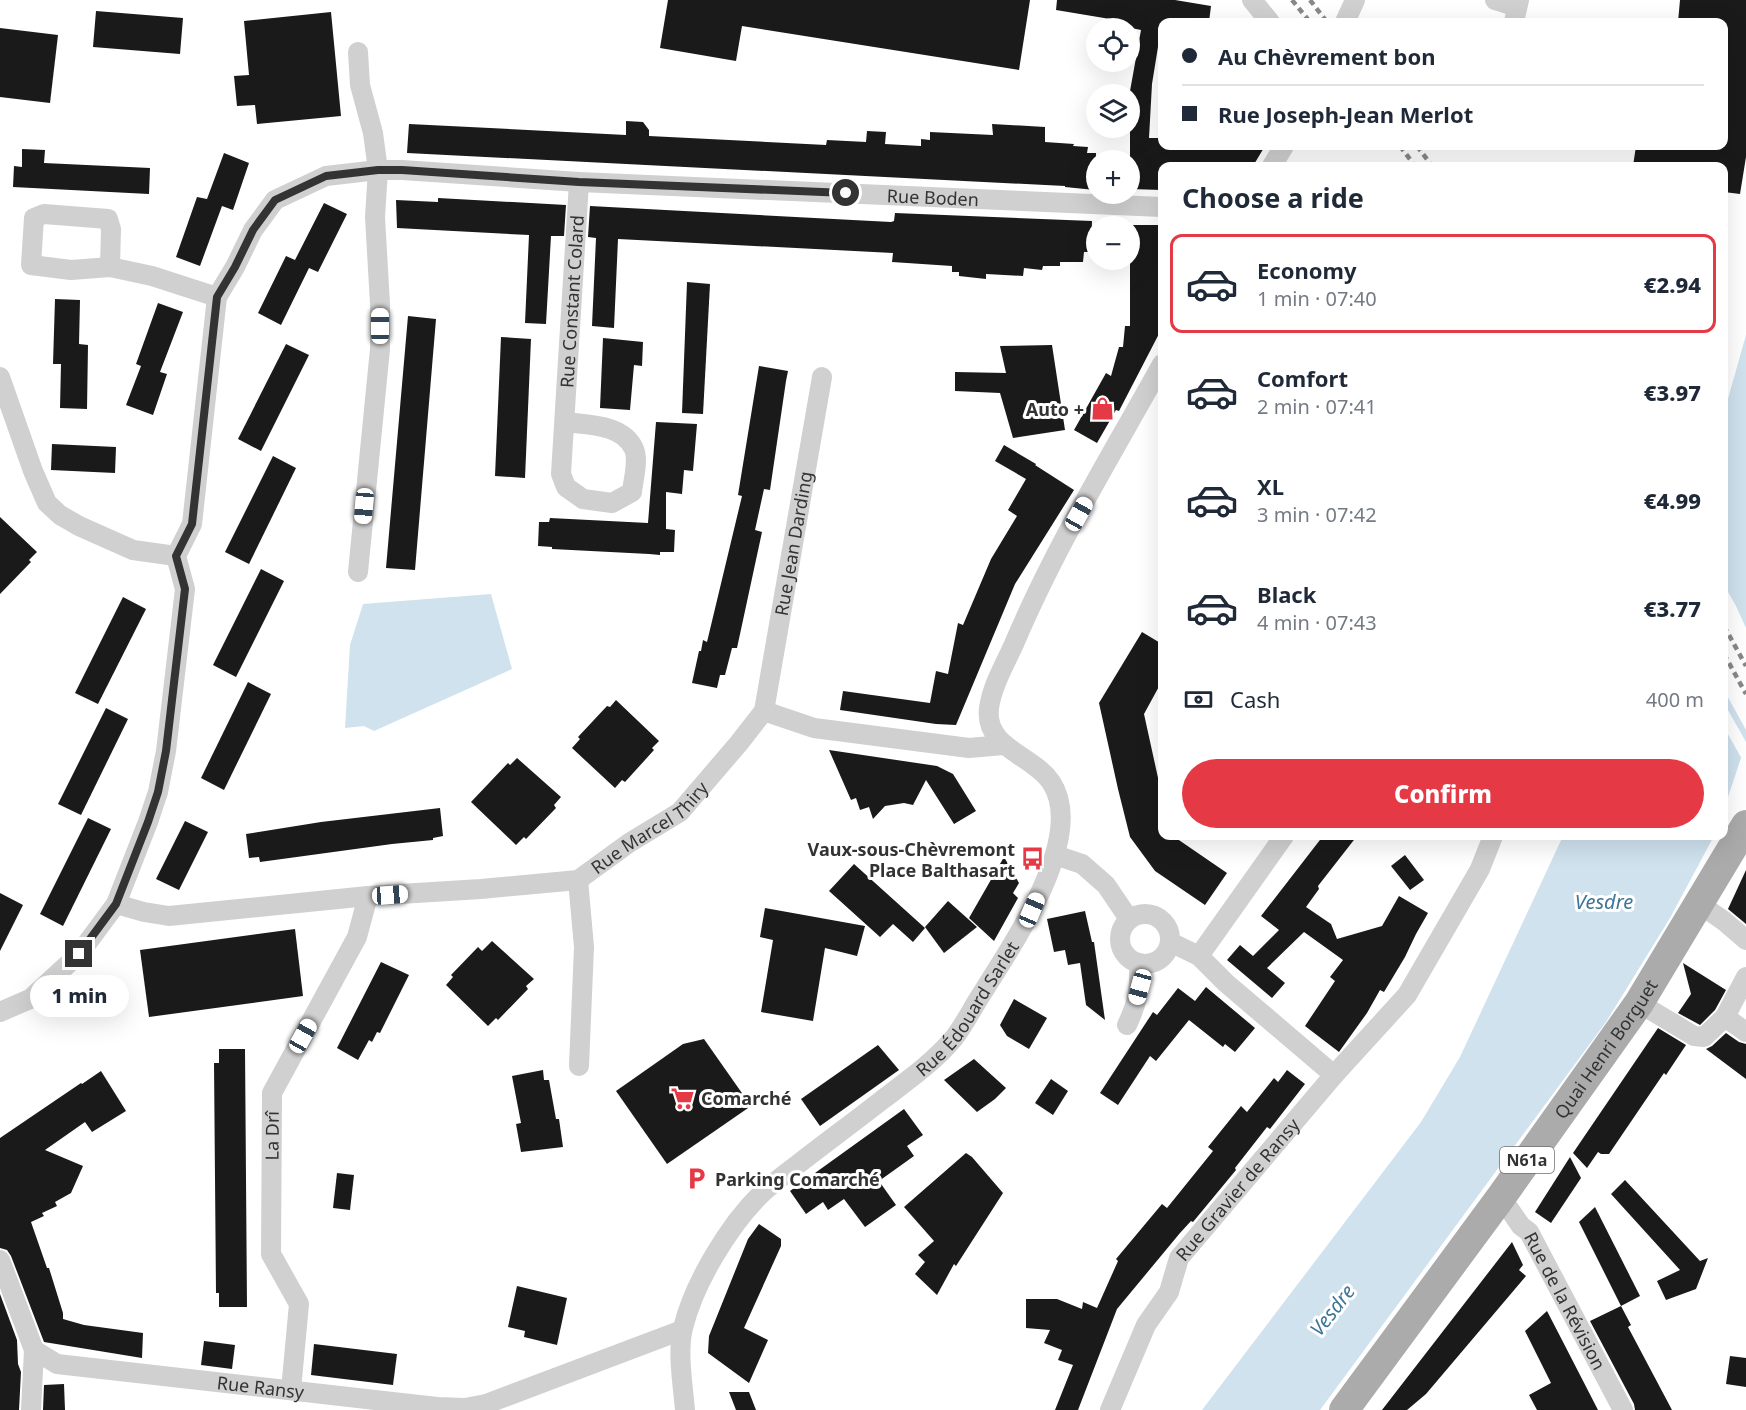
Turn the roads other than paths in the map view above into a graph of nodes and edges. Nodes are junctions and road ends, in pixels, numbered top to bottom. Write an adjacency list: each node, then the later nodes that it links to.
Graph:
1 (1252, 0): 5 (street)
2 (1355, 0): 6 (street)
3 (1495, 0): 4 (street)
4 (1516, 10)
5 (1267, 18)
6 (1347, 18)
7 (358, 52): 8 (street)
8 (378, 170): 9 (street, Rue Boden); 12 (street, Rue Boden); 18 (street)
9 (579, 182): 10 (street, Rue Boden); 16 (street, Rue Constant Colard)
10 (1158, 207)
11 (110, 267): 11 (street); 12 (street)
12 (217, 297): 17 (street)
13 (1158, 371): 20 (street)
14 (0, 377): 17 (street)
15 (822, 377): 19 (street, Rue Jean Darding)
16 (565, 422): 16 (street, Rue Constant Colard)
17 (176, 556): 28 (street)
18 (358, 572)
19 (764, 711): 20 (street); 25 (street, Rue Marcel Thiry)
20 (1003, 745): 24 (street, Rue Édouard Sarlet)
21 (1746, 825): 27 (main road, Quai Henri Borguet / N61a)
22 (1281, 840): 32 (street)
23 (1491, 840): 41 (street, Rue Gravier de Ransy)
24 (1055, 855): 29 (street); 44 (street, Rue Édouard Sarlet)
25 (578, 880): 26 (street, Rue Marcel Thiry); 40 (street)
26 (368, 896): 28 (street, Rue Marcel Thiry); 46 (street, La Drî)
27 (1698, 903): 30 (street); 35 (main road, Quai Henri Borguet / N61a)
28 (116, 904): 36 (street)
29 (1129, 919): 31 (street); 33 (street)
30 (1746, 940)
31 (1170, 942): 32 (street); 33 (street)
32 (1198, 956): 41 (street)
33 (1139, 963): 38 (street)
34 (1746, 977): 37 (street)
35 (1639, 1003): 37 (street); 42 (main road, Quai Henri Borguet / N61a)
36 (0, 1012)
37 (1725, 1017): 39 (street)
38 (1127, 1025)
39 (1746, 1032)
40 (579, 1066)
41 (1334, 1075): 49 (street, Rue Gravier de Ransy)
42 (1501, 1197): 50 (main road, Quai Henri Borguet / N61a); 51 (street, Rue de la Révision)
43 (0, 1260): 45 (street)
44 (682, 1330): 46 (street, Rue Ransy); 48 (street, Rue Édouard Sarlet)
45 (34, 1350): 46 (street, Rue Ransy); 47 (street)
46 (291, 1390)
47 (31, 1410)
48 (686, 1410)
49 (1110, 1410)
50 (1344, 1410)
51 (1623, 1410)

